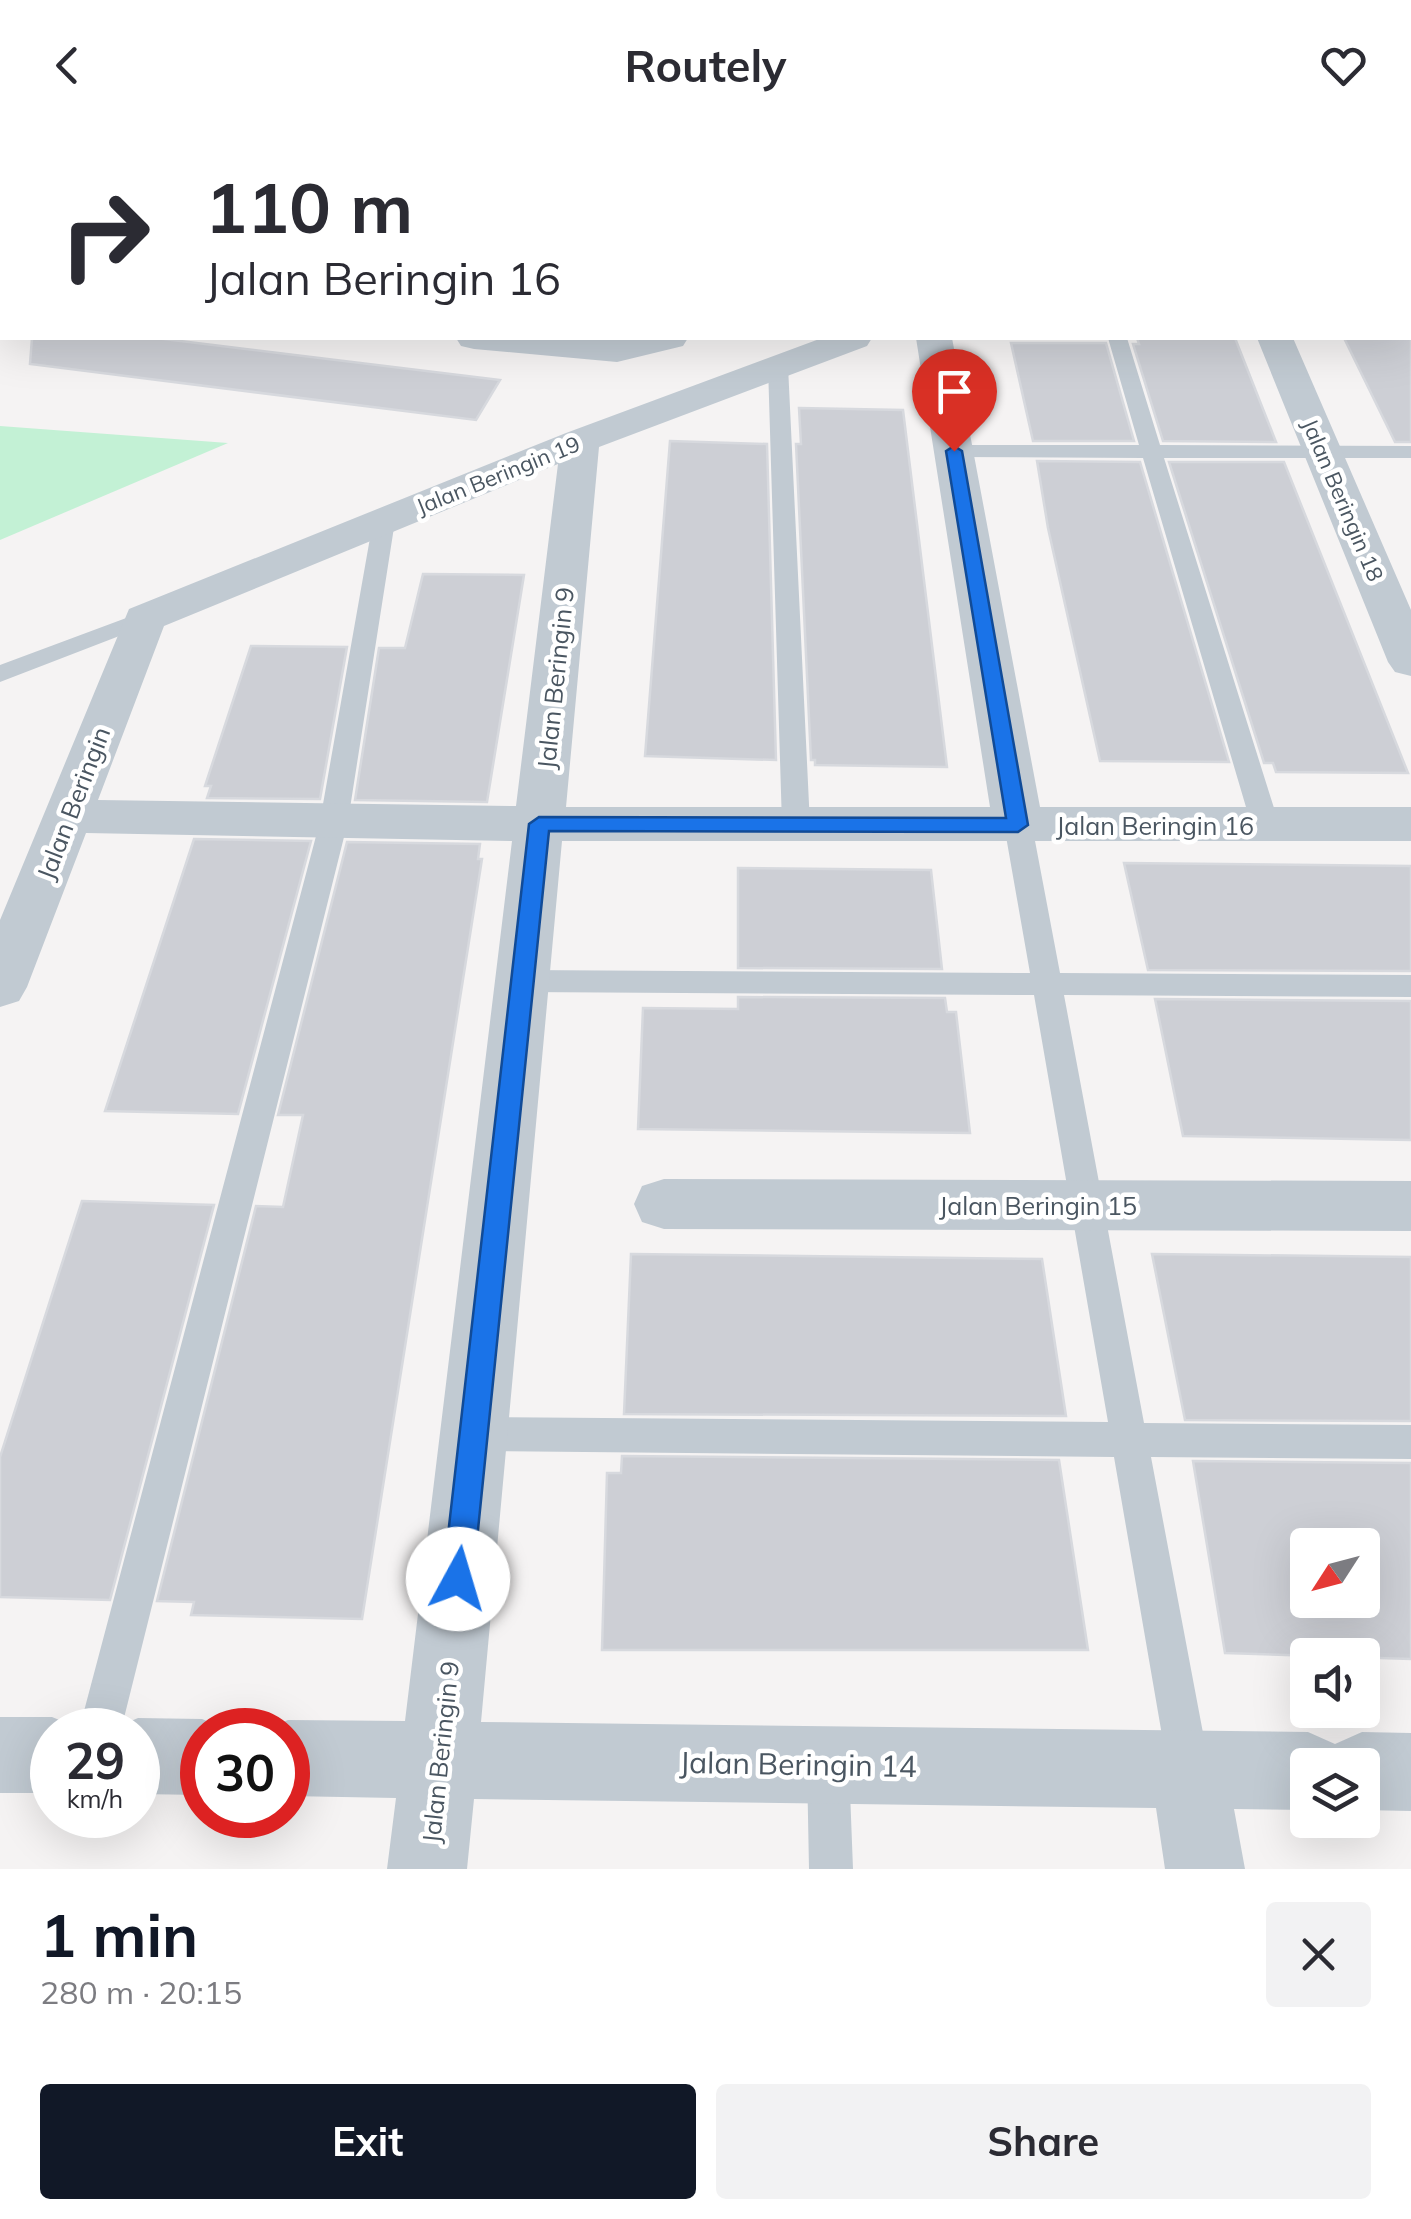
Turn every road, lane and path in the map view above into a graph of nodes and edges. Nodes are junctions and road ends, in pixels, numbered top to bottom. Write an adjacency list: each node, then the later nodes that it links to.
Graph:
1 (492, 340): 2 (street)
2 (664, 340)
3 (849, 340): 7 (street, Jalan Beringin 19)
4 (934, 340): 9 (street)
5 (1118, 340): 10 (lane)
6 (1276, 340): 11 (street, Jalan Beringin 18)
7 (778, 366): 8 (street, Jalan Beringin 19); 20 (lane)
8 (580, 442): 13 (street, Jalan Beringin 19); 19 (street, Jalan Beringin 9)
9 (954, 451): 10 (lane); 23 (street)
10 (1152, 452): 11 (lane); 21 (lane)
11 (1323, 452): 12 (lane); 15 (street, Jalan Beringin 18)
12 (1411, 452)
13 (384, 521): 14 (street, Jalan Beringin 19); 18 (lane)
14 (145, 618): 16 (lane); 17 (street, Jalan Beringin)
15 (1411, 662)
16 (0, 674)
17 (68, 816): 18 (street, Jalan Beringin 16); 27 (street, Jalan Beringin)
18 (334, 820): 19 (street, Jalan Beringin 16); 34 (lane)
19 (539, 824): 20 (street, Jalan Beringin 16); 24 (street, Jalan Beringin 9)
20 (796, 824): 23 (street, Jalan Beringin 16)
21 (1265, 824): 22 (street, Jalan Beringin 16); 23 (street, Jalan Beringin 16)
22 (1411, 824)
23 (1018, 825): 25 (lane)
24 (522, 981): 25 (lane); 31 (street, Jalan Beringin 9)
25 (1047, 984): 26 (lane); 29 (lane)
26 (1411, 986)
27 (0, 987)
28 (664, 1204): 29 (street, Jalan Beringin 15)
29 (1087, 1205): 30 (street, Jalan Beringin 15); 32 (lane)
30 (1411, 1206)
31 (474, 1434): 32 (lane); 38 (street, Jalan Beringin 9)
32 (1130, 1440): 33 (lane); 40 (lane)
33 (1411, 1442)
34 (106, 1708)
35 (0, 1754): 36 (street)
36 (30, 1755)
37 (310, 1758): 38 (street, Jalan Beringin 14)
38 (439, 1760): 39 (street, Jalan Beringin 14); 44 (street, Jalan Beringin 9)
39 (828, 1765): 40 (street, Jalan Beringin 14); 45 (lane)
40 (1189, 1770): 41 (street, Jalan Beringin 14); 46 (street)
41 (1290, 1771)
42 (1380, 1771): 43 (street)
43 (1411, 1772)
44 (427, 1869)
45 (831, 1869)
46 (1204, 1869)

